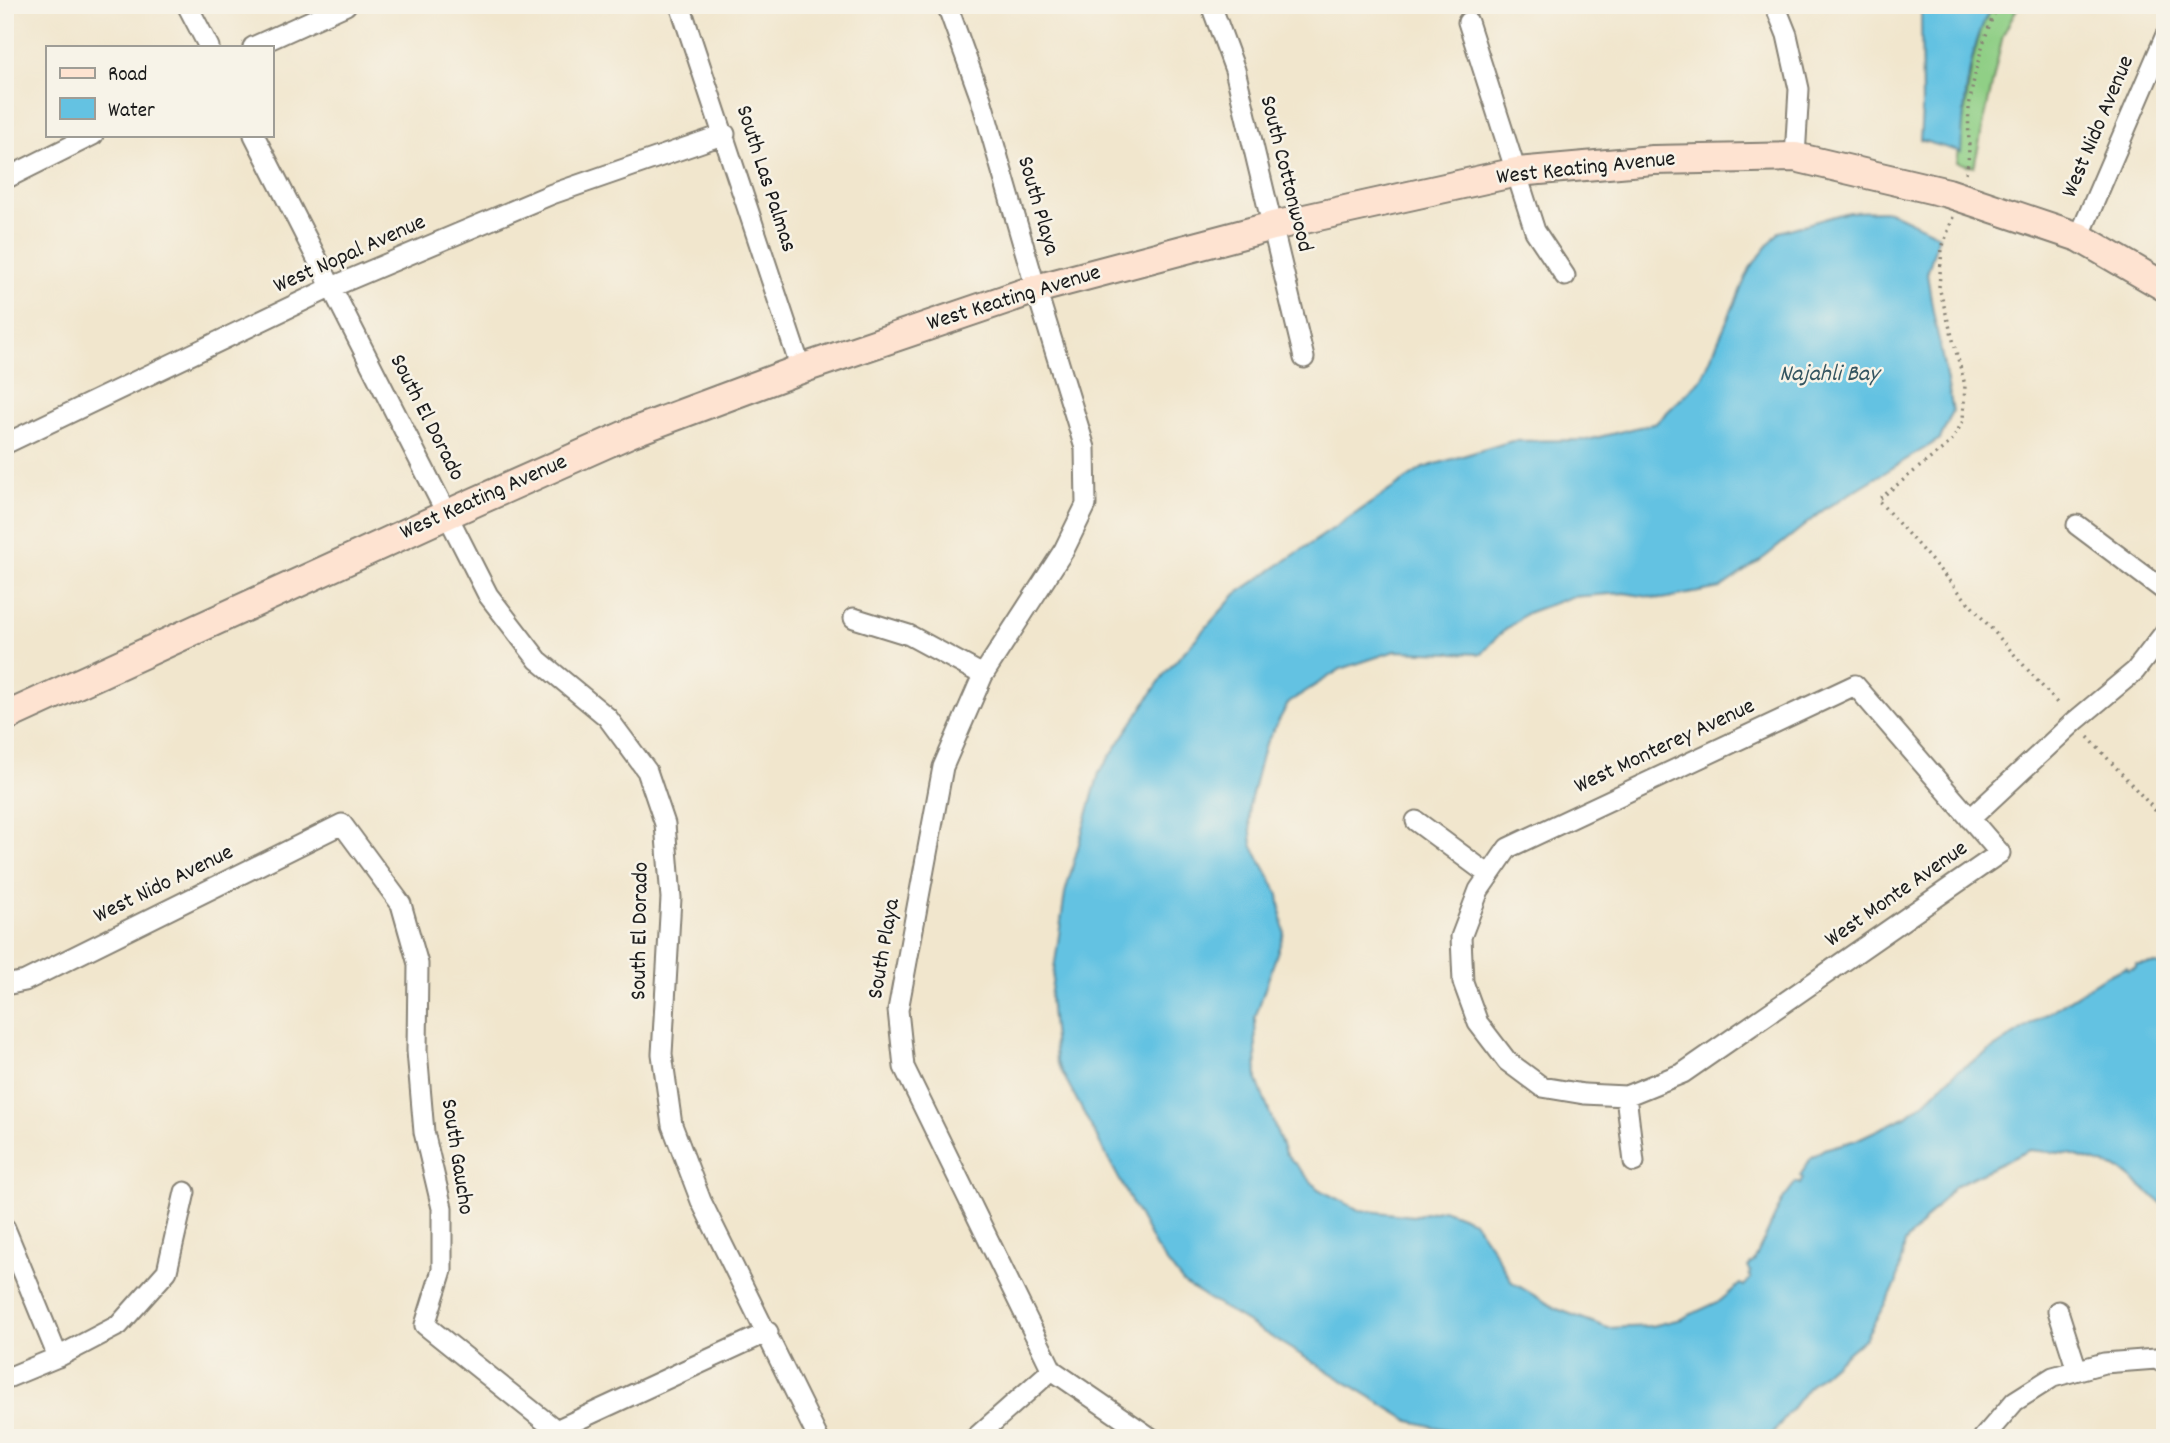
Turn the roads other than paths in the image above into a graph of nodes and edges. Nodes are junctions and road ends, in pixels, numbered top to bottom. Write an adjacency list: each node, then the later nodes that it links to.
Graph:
1 (187, 5): 9 (street)
2 (346, 5): 10 (street)
3 (680, 5): 11 (street, South Las Palmas)
4 (947, 5): 22 (street, South Playa)
5 (1211, 5): 17 (street, South Cottonwood)
6 (1775, 5): 14 (street)
7 (1468, 22): 15 (street)
8 (2165, 37): 18 (street, West Nido Avenue)
9 (208, 46)
10 (255, 46)
11 (725, 134): 20 (street, West Nopal Avenue); 24 (street, South Las Palmas)
12 (91, 136): 16 (street)
13 (255, 136): 20 (street, South El Dorado)
14 (1795, 157): 15 (street, West Keating Avenue); 18 (street, West Keating Avenue)
15 (1517, 172): 17 (street, West Keating Avenue); 19 (street)
16 (5, 179)
17 (1273, 226): 22 (street, West Keating Avenue); 23 (street, South Cottonwood)
18 (2079, 237): 21 (street, West Keating Avenue)
19 (1565, 276)
20 (332, 287): 25 (street, West Nopal Avenue); 26 (street, South El Dorado)
21 (2165, 287)
22 (1036, 289): 24 (street, West Keating Avenue); 31 (street, South Playa)
23 (1304, 358)
24 (801, 369): 26 (street, West Keating Avenue)
25 (5, 444)
26 (448, 514): 32 (street, West Keating Avenue); 44 (street, South El Dorado)
27 (2077, 526): 28 (street)
28 (2165, 591)
29 (854, 618): 31 (street)
30 (2165, 632): 33 (street, West Monte Avenue)
31 (983, 675): 47 (street, South Playa)
32 (5, 717)
33 (1970, 819): 36 (street, West Monterey Avenue); 39 (street, West Monte Avenue)
34 (1416, 821): 36 (street)
35 (342, 824): 37 (street, West Nido Avenue); 44 (street, South Gaucho)
36 (1489, 876): 38 (street, West Monterey Avenue)
37 (5, 985)
38 (1478, 1023): 39 (street, West Monte Avenue)
39 (1626, 1096): 40 (street)
40 (1634, 1162)
41 (185, 1192): 45 (street)
42 (5, 1228): 45 (street)
43 (2058, 1311): 48 (street)
44 (768, 1332): 50 (street, South El Dorado)
45 (58, 1357): 49 (street)
46 (2165, 1364): 48 (street)
47 (1052, 1370): 51 (street); 52 (street, South Playa)
48 (2077, 1370): 53 (street)
49 (5, 1379)
50 (818, 1438)
51 (975, 1438)
52 (1151, 1438)
53 (1983, 1438)

